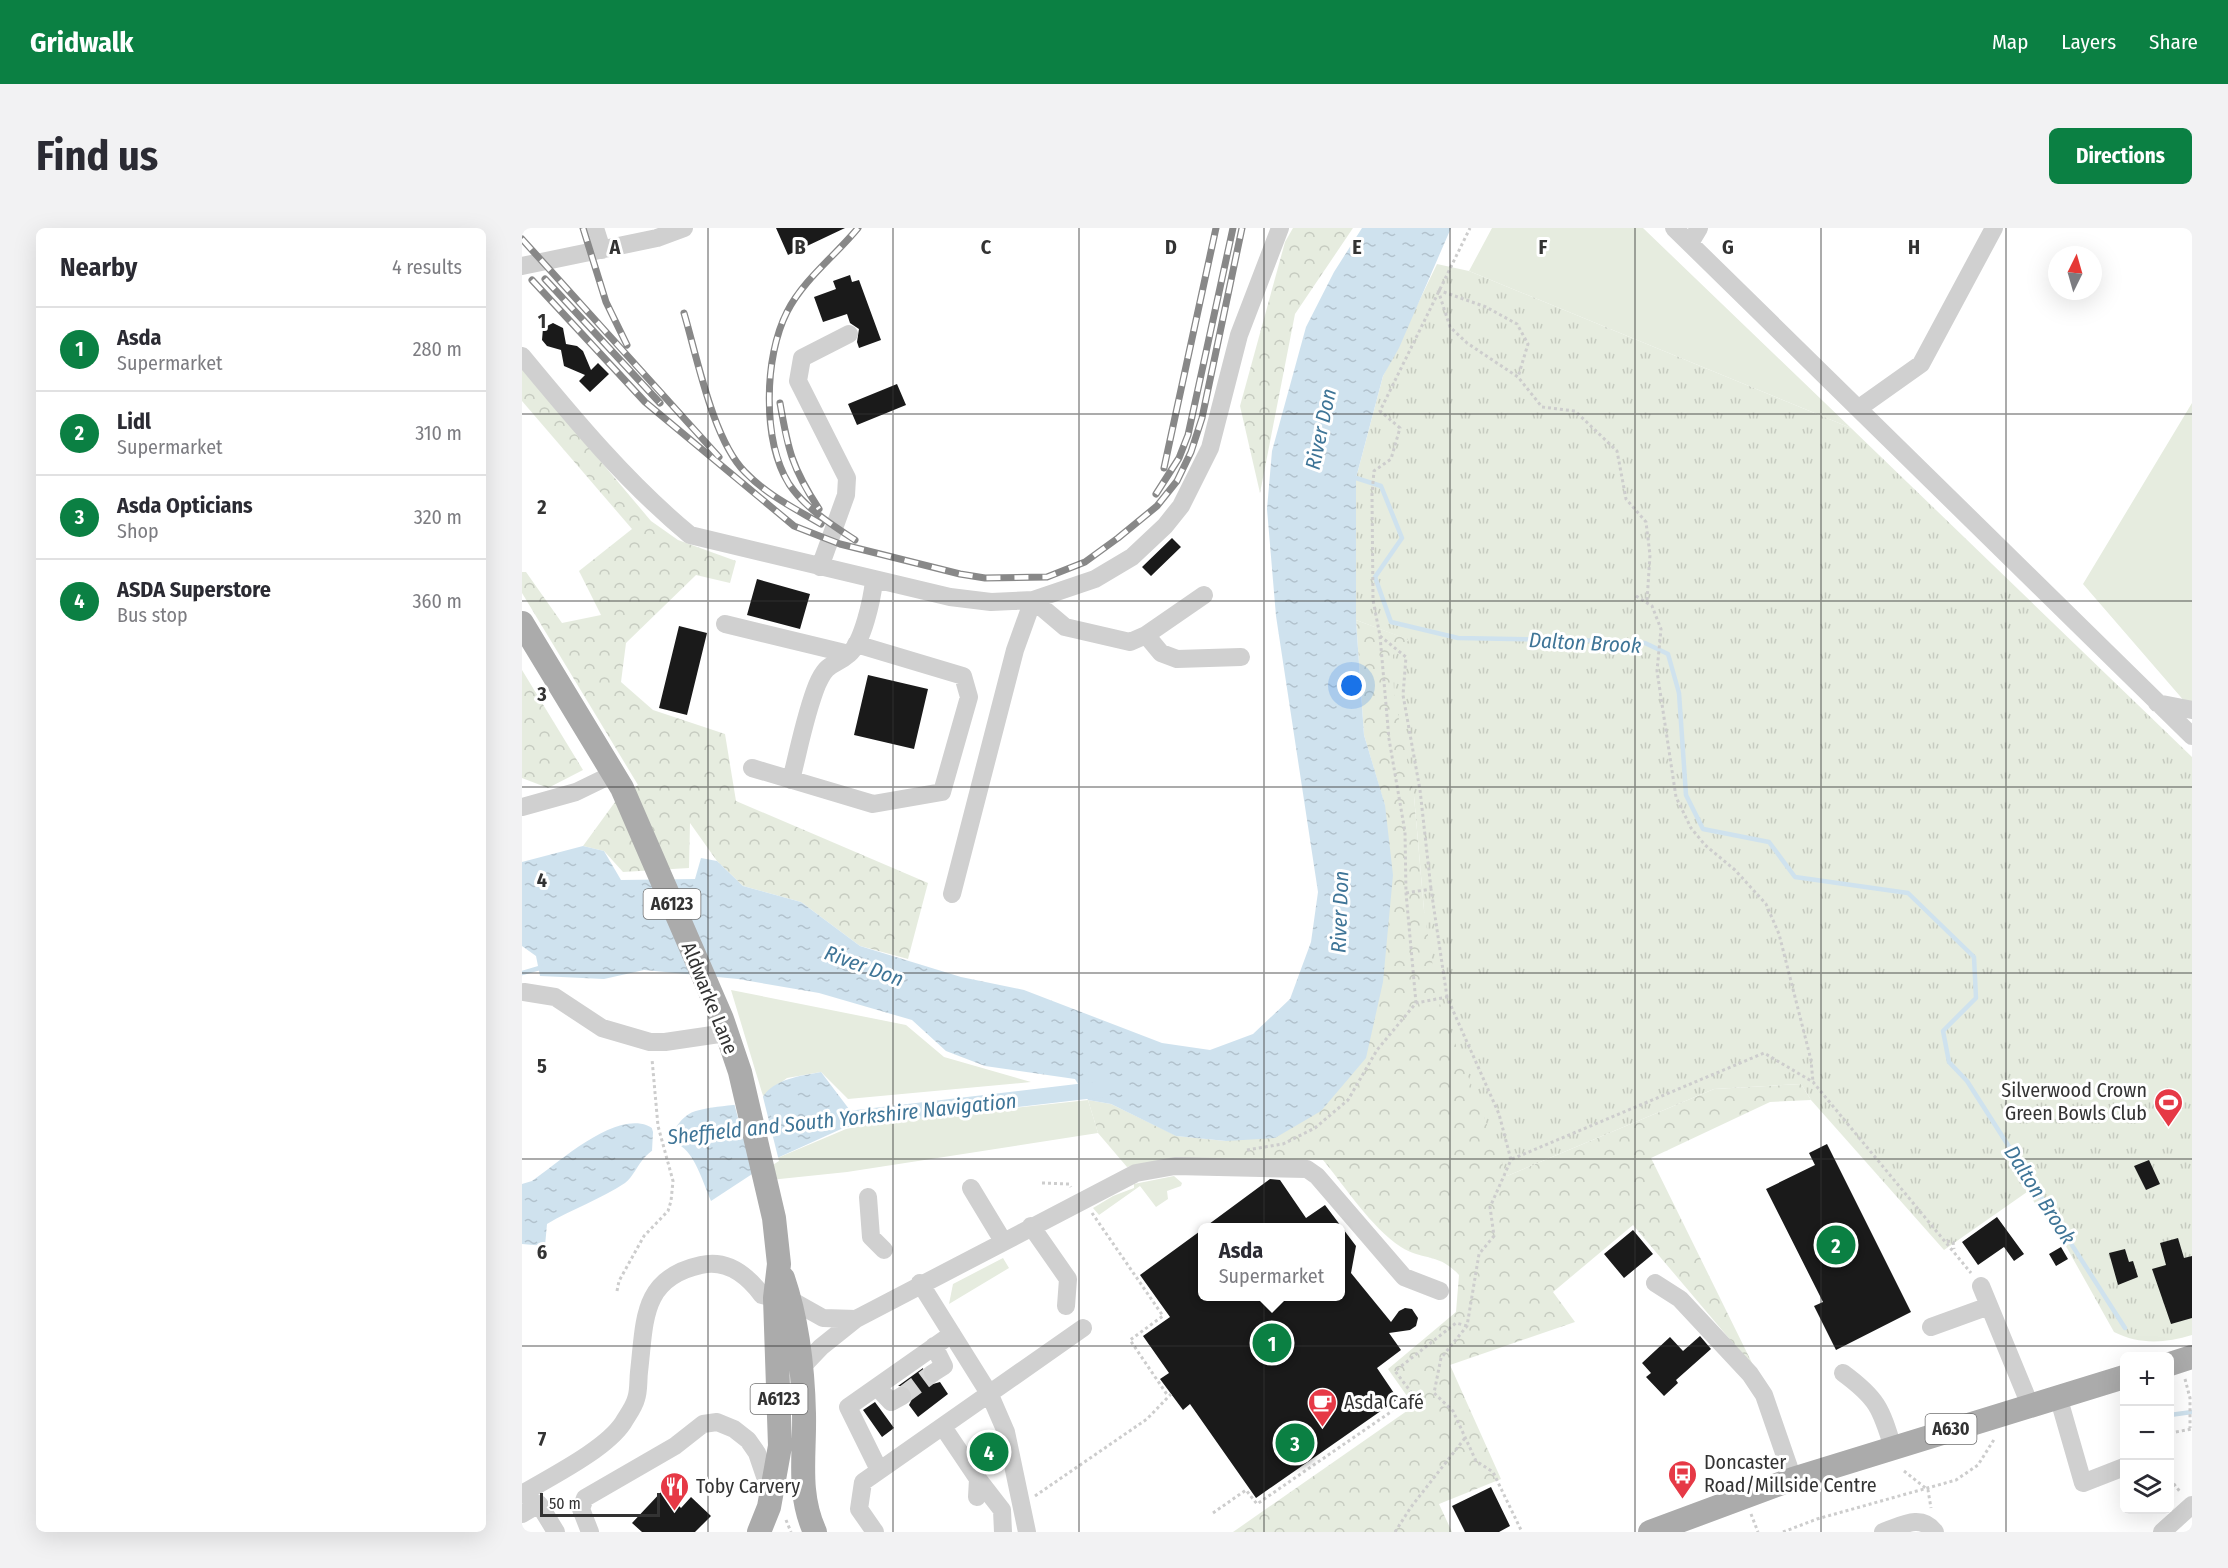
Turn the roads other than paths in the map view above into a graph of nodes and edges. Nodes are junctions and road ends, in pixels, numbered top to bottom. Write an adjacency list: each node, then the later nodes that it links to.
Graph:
1 (595, 228): 7 (street)
2 (684, 228): 7 (street)
3 (1280, 228): 15 (street)
4 (1674, 228): 6 (street)
5 (1994, 228): 11 (street)
6 (1695, 236): 11 (street)
7 (602, 250): 8 (street)
8 (522, 266)
9 (849, 334): 12 (street)
10 (522, 356): 12 (street)
11 (1859, 408): 21 (street)
12 (820, 567): 13 (street)
13 (874, 581): 15 (street); 19 (street)
14 (1204, 595): 18 (street)
15 (1033, 600): 18 (street); 28 (street)
16 (522, 623): 26 (main road, Aldwarke Lane / A6123)
17 (725, 624): 19 (street)
18 (1146, 635): 20 (street)
19 (853, 649): 25 (street); 25 (street)
20 (1241, 657)
21 (2157, 703): 22 (street); 23 (street)
22 (2192, 710)
23 (2192, 736)
24 (752, 768): 25 (street)
25 (791, 780)
26 (618, 781): 27 (street); 30 (main road, Aldwarke Lane / A6123)
27 (522, 807)
28 (952, 894)
29 (524, 992): 30 (street)
30 (724, 1026): 40 (main road, Aldwarke Lane / A6123)
31 (971, 1188): 34 (street)
32 (868, 1197): 35 (street)
33 (1031, 1226): 34 (street); 39 (street); 41 (street)
34 (1003, 1240): 36 (street)
35 (884, 1250)
36 (920, 1283): 43 (street); 46 (street)
37 (1655, 1283): 61 (street)
38 (1981, 1286): 42 (street)
39 (1440, 1291)
40 (783, 1299): 43 (street); 48 (main road, Aldwarke Lane / A6123); 62 (street); 63 (main road, Aldwarke Lane / A6123)
41 (1066, 1306)
42 (1989, 1306): 44 (street); 56 (street)
43 (856, 1319): 48 (street)
44 (1930, 1327)
45 (1083, 1328): 53 (street)
46 (952, 1334): 47 (street); 53 (street)
47 (934, 1346): 49 (street); 52 (street)
48 (801, 1368): 70 (main road, Aldwarke Lane / A6123)
49 (933, 1373)
50 (1843, 1373): 58 (street)
51 (2120, 1378): 55 (main road, A630)
52 (877, 1387): 54 (street); 60 (street)
53 (990, 1395): 57 (street); 73 (street)
54 (902, 1396)
55 (2058, 1396): 56 (main road, A630); 59 (street)
56 (2030, 1405): 58 (main road, A630)
57 (943, 1427): 60 (street); 72 (street)
58 (1893, 1448): 61 (main road, A630)
59 (2120, 1469)
60 (879, 1470): 71 (street)
61 (1793, 1479): 74 (main road, A630)
62 (522, 1494)
63 (771, 1494): 68 (street); 69 (main road, Aldwarke Lane / A6123)
64 (2192, 1506): 76 (street)
65 (522, 1514): 67 (street)
66 (1929, 1526): 75 (street)
67 (556, 1532)
68 (590, 1532)
69 (759, 1532)
70 (815, 1532)
71 (874, 1532)
72 (1003, 1532)
73 (1027, 1532)
74 (1650, 1532)
75 (1883, 1532)
76 (2162, 1532)

